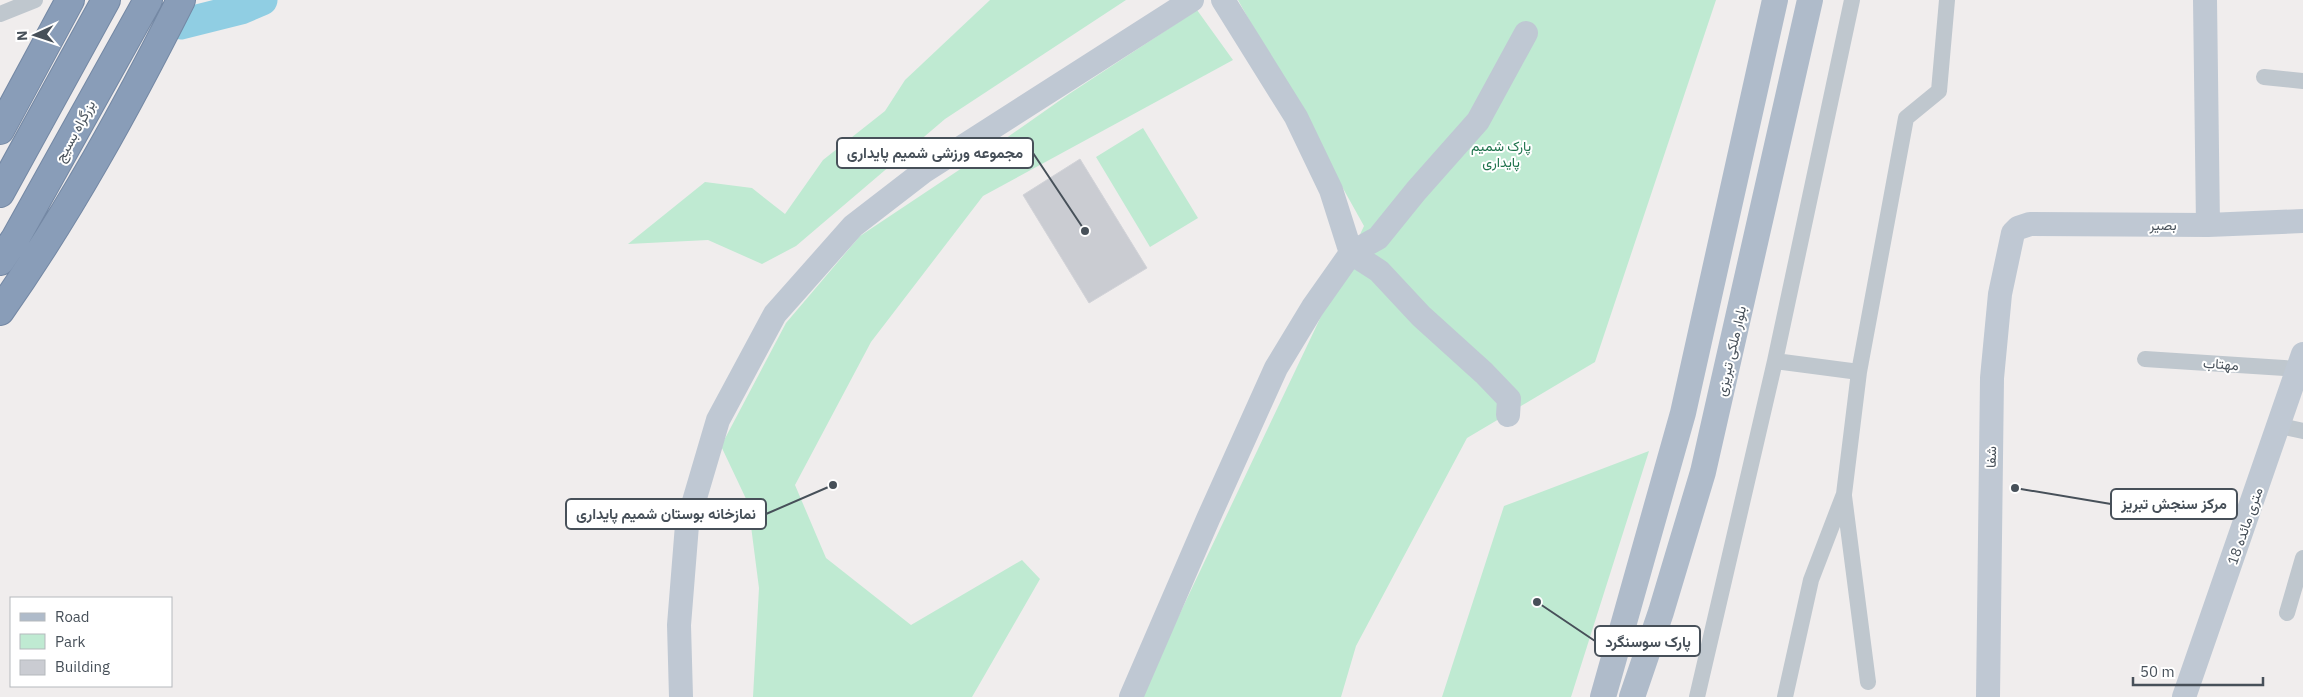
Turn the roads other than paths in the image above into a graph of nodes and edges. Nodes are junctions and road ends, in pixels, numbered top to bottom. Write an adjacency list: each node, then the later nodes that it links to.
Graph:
1 (35, 0): 13 (street)
2 (70, 0): 17 (highway)
3 (106, 0): 18 (highway)
4 (148, 0): 23 (highway, بزرگراه بسیج)
5 (182, 0): 24 (highway)
6 (1192, 0): 36 (street)
7 (1223, 0): 22 (street)
8 (1775, 0): 38 (main road)
9 (1810, 0): 39 (main road, بلوار ملکى تبریزى)
10 (1852, 0): 26 (street)
11 (1947, 0): 28 (street)
12 (2205, 0): 21 (street)
13 (0, 14)
14 (1526, 33): 22 (street)
15 (2264, 77): 16 (street)
16 (2303, 81)
17 (0, 130)
18 (0, 193)
19 (2303, 220): 21 (street, بصیر)
20 (2023, 225): 21 (street, بصیر); 42 (street, شفا)
21 (2208, 225)
22 (1351, 253): 29 (street); 37 (street)
23 (0, 262)
24 (0, 311)
25 (2145, 359): 27 (street, مهتاب)
26 (1775, 361): 28 (street); 40 (street)
27 (2300, 362): 30 (street, 18 متری مائده)
28 (1859, 372): 32 (street)
29 (1508, 415)
30 (2280, 426): 31 (street); 43 (street, 18 متری مائده)
31 (2303, 431)
32 (1844, 494): 35 (street); 41 (street)
33 (2303, 558): 34 (street)
34 (2288, 613)
35 (1868, 682)
36 (681, 697)
37 (1131, 697)
38 (1603, 697)
39 (1632, 697)
40 (1697, 697)
41 (1786, 697)
42 (1988, 697)
43 (2184, 697)

